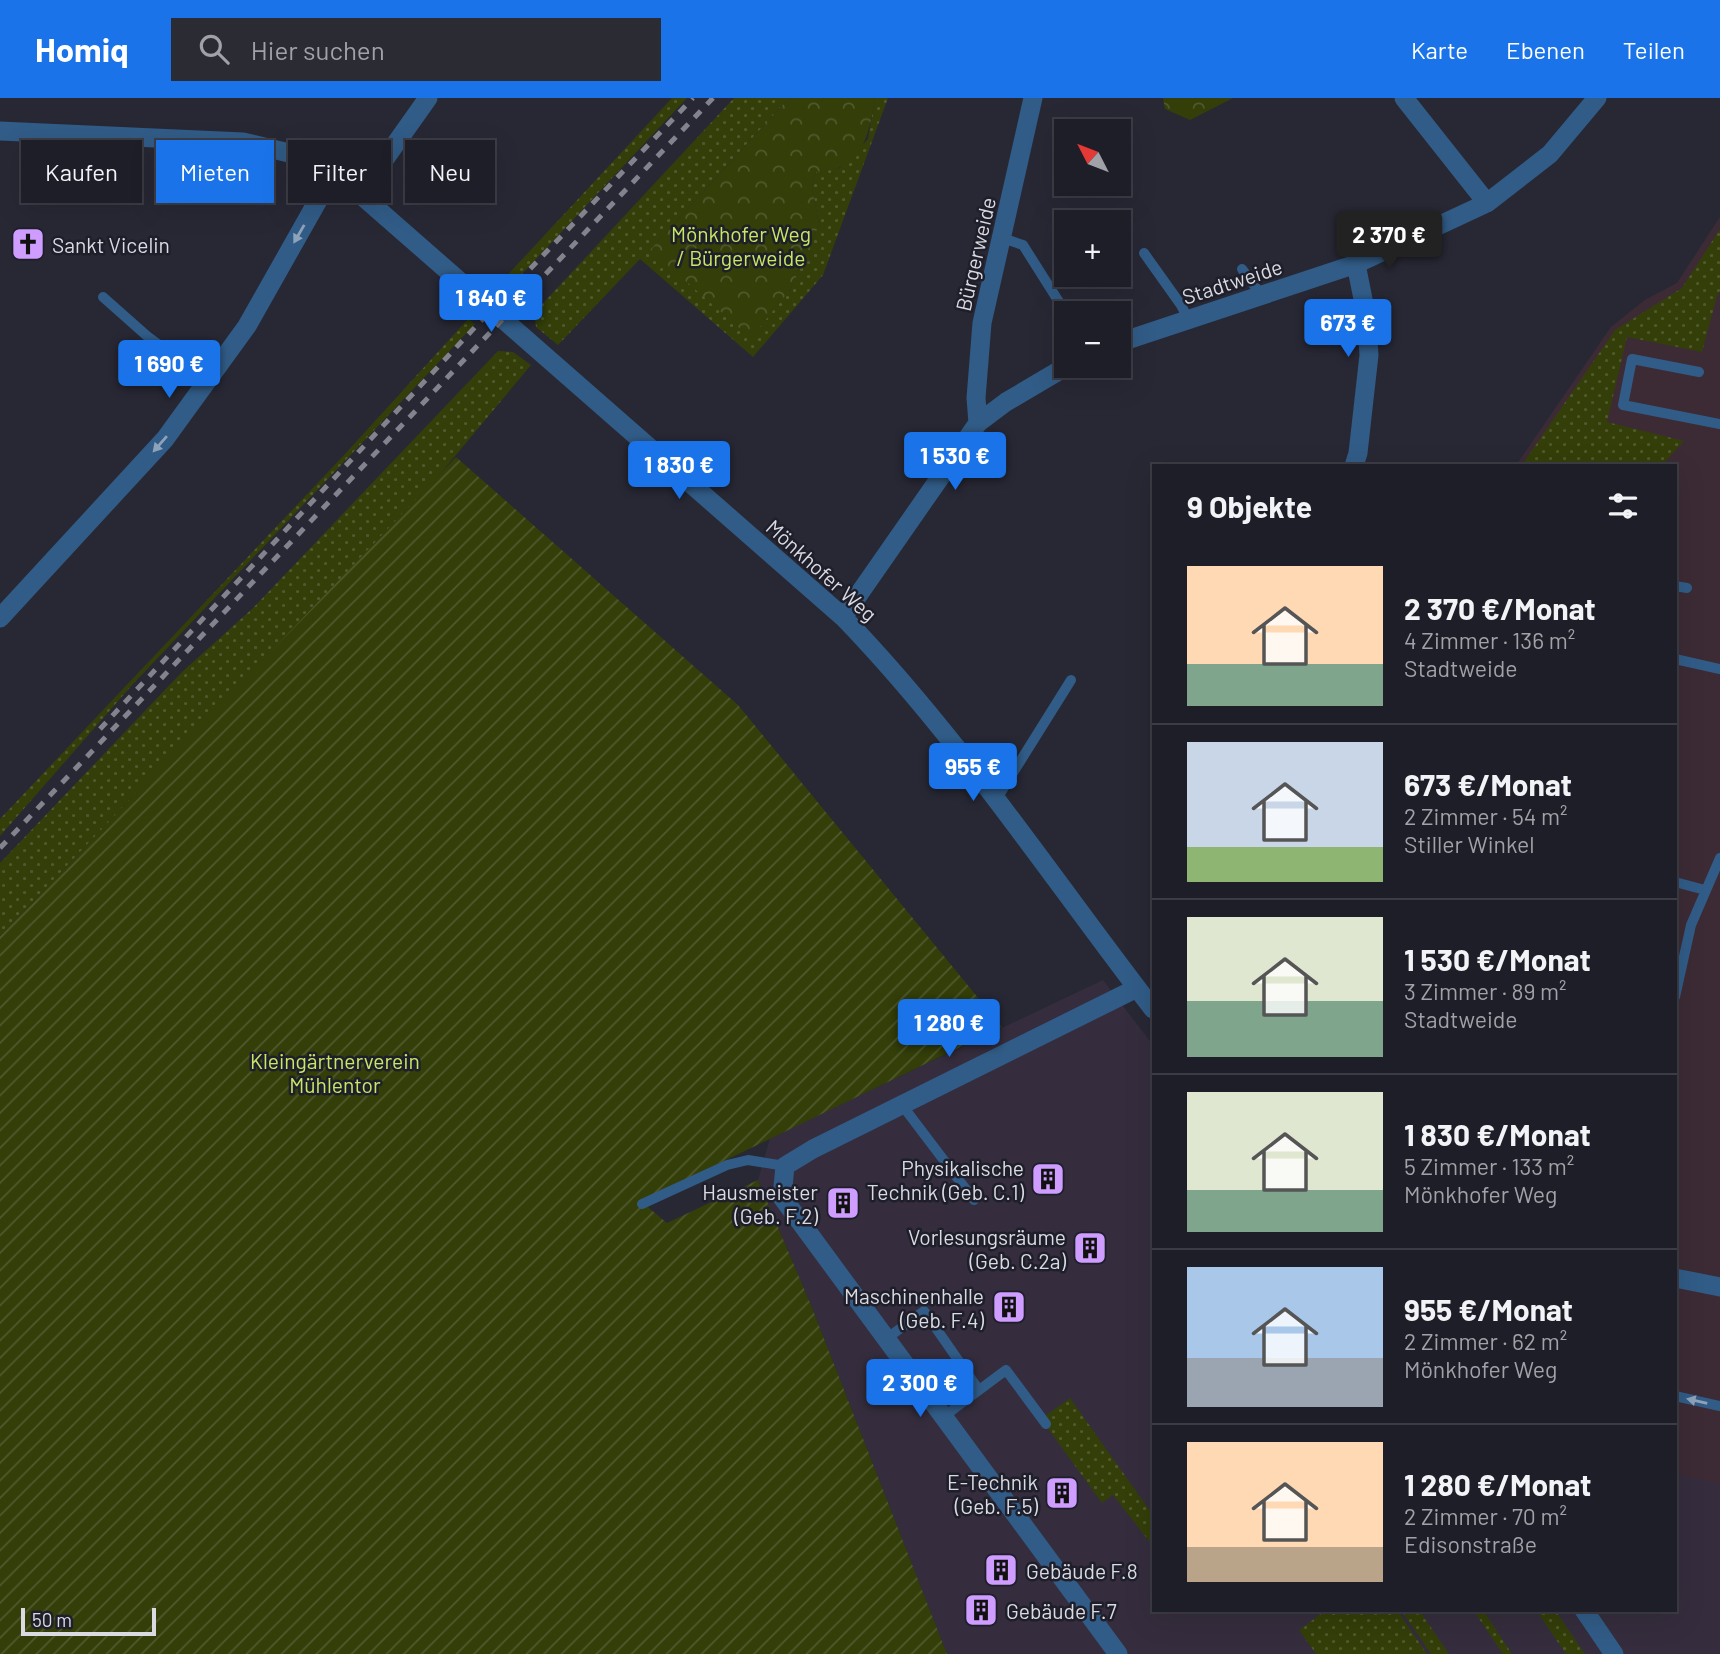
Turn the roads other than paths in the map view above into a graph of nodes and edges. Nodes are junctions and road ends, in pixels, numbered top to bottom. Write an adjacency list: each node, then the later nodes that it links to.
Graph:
1 (428, 98): 6 (street)
2 (1033, 98): 12 (street, Bürgerweide)
3 (1404, 98): 10 (street)
4 (1597, 98): 10 (street, Stadtweide)
5 (0, 131): 7 (street, Mönkhofer Weg)
6 (391, 150)
7 (288, 153)
8 (316, 203): 23 (street, one-way to 23)
9 (370, 203): 29 (street, Mönkhofer Weg)
10 (1487, 203): 14 (street, Stadtweide)
11 (1347, 236): 14 (lane)
12 (1002, 238): 18 (lane); 24 (street, Bürgerweide)
13 (1144, 253): 19 (lane)
14 (1359, 263): 16 (street, Stadtweide); 26 (street)
15 (1242, 270): 16 (lane)
16 (1262, 296): 19 (street, Stadtweide)
17 (103, 297): 23 (lane)
18 (1058, 301)
19 (1188, 319): 20 (street, Stadtweide)
20 (1131, 339)
21 (1699, 372): 25 (lane)
22 (1054, 374): 24 (street)
23 (208, 381): 30 (street, one-way to 30)
24 (978, 423): 29 (street)
25 (1720, 424)
26 (1354, 464)
27 (1677, 586): 28 (lane)
28 (1687, 588)
29 (843, 617): 34 (street, Mönkhofer Weg)
30 (0, 618)
31 (1677, 659): 32 (lane)
32 (1720, 669)
33 (1071, 680): 34 (lane)
34 (996, 800): 40 (street, Mönkhofer Weg)
35 (1720, 858): 36 (lane)
36 (1716, 874): 38 (lane)
37 (1677, 883): 38 (lane)
38 (1705, 890): 39 (lane)
39 (1677, 983)
40 (1137, 988): 41 (street, Mönkhofer Weg); 42 (street)
41 (1152, 1008)
42 (902, 1105): 43 (street); 44 (lane)
43 (785, 1166): 45 (lane); 48 (street)
44 (974, 1200)
45 (642, 1204)
46 (1677, 1278): 47 (street)
47 (1720, 1287)
48 (886, 1339): 49 (lane); 52 (street)
49 (979, 1390): 52 (lane); 53 (lane)
50 (1677, 1396): 51 (lane, one-way to 50)
51 (1720, 1406)
52 (943, 1418): 55 (street)
53 (1046, 1424)
54 (1585, 1612): 56 (street)
55 (1118, 1654)
56 (1614, 1654)

